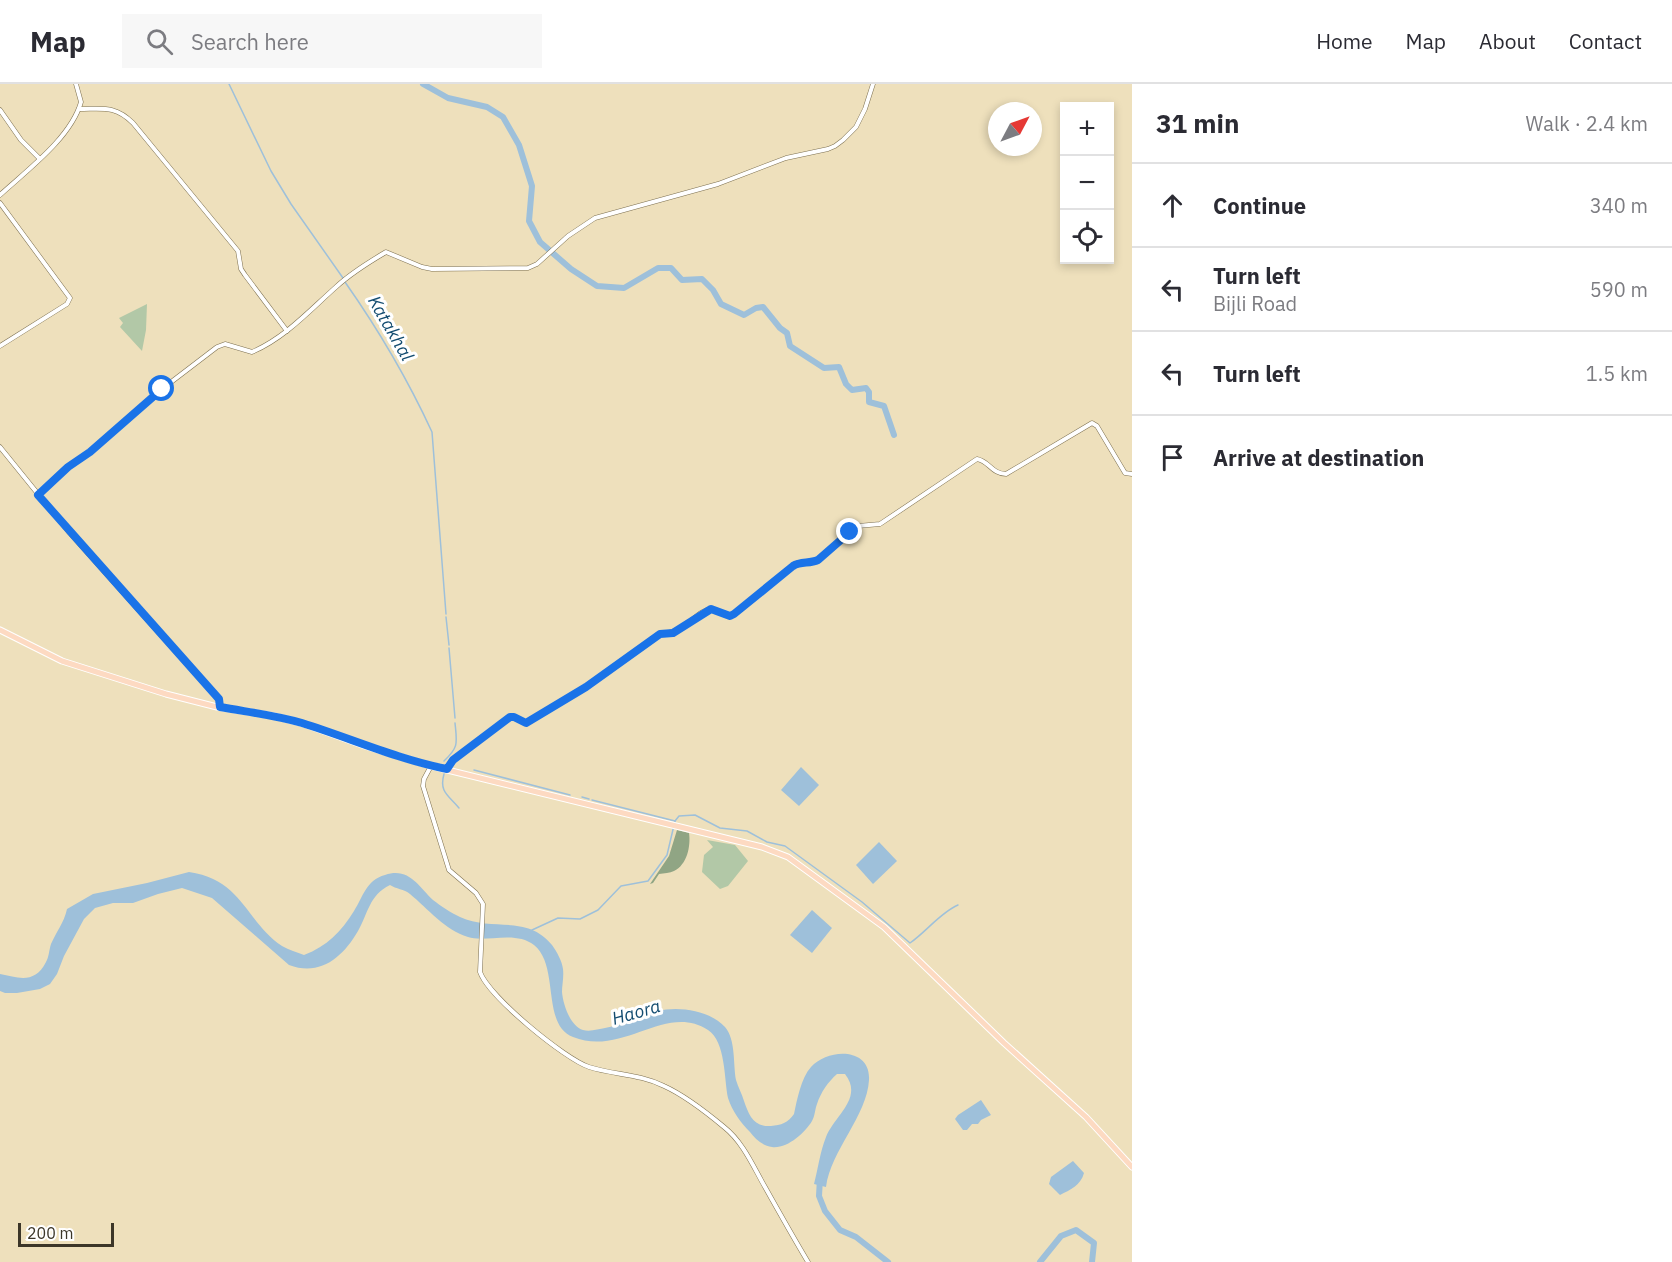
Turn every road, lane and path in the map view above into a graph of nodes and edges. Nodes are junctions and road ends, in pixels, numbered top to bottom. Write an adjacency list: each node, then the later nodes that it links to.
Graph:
1 (76, 84): 3 (street)
2 (873, 84): 8 (street)
3 (79, 109): 5 (street); 8 (street)
4 (0, 110): 5 (street)
5 (39, 158): 6 (street)
6 (0, 195)
7 (0, 203): 9 (street)
8 (287, 331): 12 (street)
9 (0, 346)
10 (0, 447): 12 (street)
11 (1132, 474): 16 (street)
12 (38, 495): 14 (street)
13 (0, 630): 14 (main road)
14 (220, 707): 15 (main road)
15 (431, 766): 16 (main road); 18 (street)
16 (447, 769): 17 (main road)
17 (1132, 1167)
18 (808, 1262)

